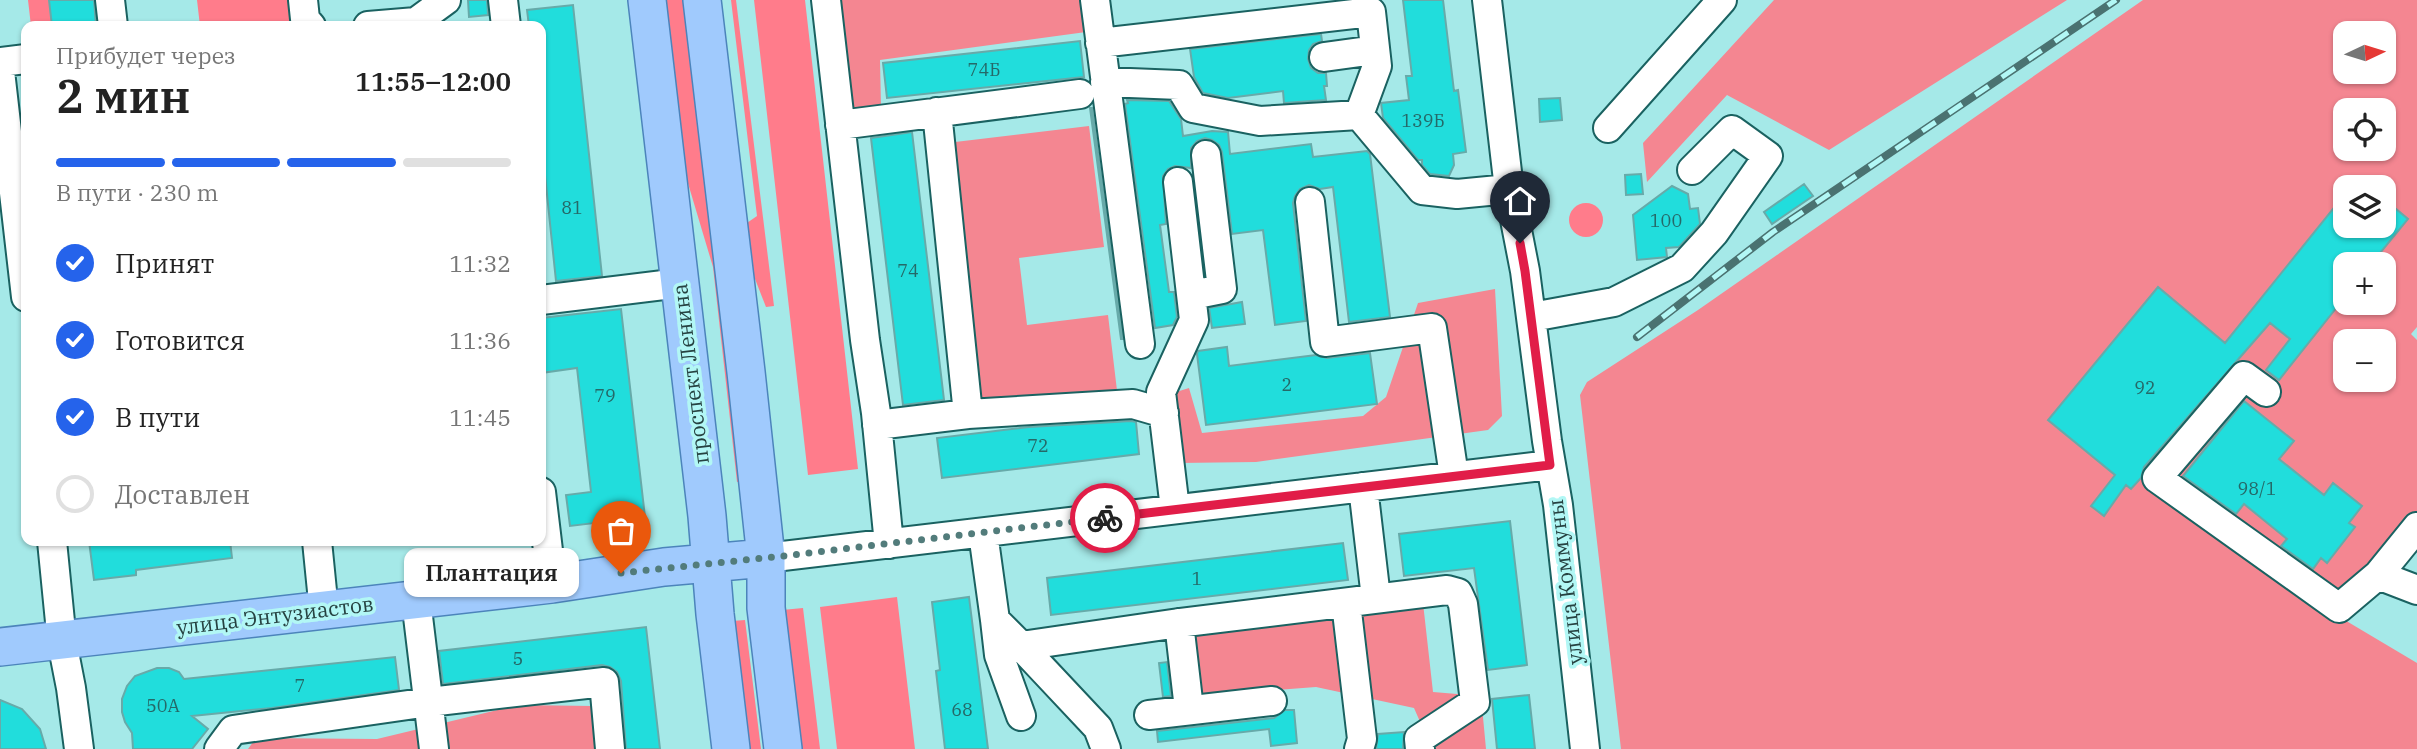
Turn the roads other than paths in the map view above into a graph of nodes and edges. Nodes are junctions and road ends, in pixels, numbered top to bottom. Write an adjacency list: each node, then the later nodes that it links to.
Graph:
1 (110, 0): 11 (street)
2 (303, 0): 12 (street)
3 (447, 0): 13 (street); 14 (street)
4 (503, 0): 15 (street)
5 (647, 0): 36 (main road, проспект Ленина)
6 (702, 0): 55 (main road)
7 (826, 0): 27 (street)
8 (1095, 0): 16 (street)
9 (1487, 0): 32 (street, улица Коммуны)
10 (1722, 0): 28 (street)
11 (112, 21)
12 (307, 21)
13 (420, 21)
14 (450, 21)
15 (505, 21)
16 (1100, 43): 17 (street); 22 (street)
17 (1375, 50): 18 (street); 25 (street)
18 (1324, 57)
19 (21, 60): 20 (street)
20 (0, 62)
21 (0, 71): 26 (street)
22 (1105, 82): 25 (street); 40 (street)
23 (1080, 94): 24 (street)
24 (937, 112): 27 (street); 43 (street)
25 (1359, 115): 32 (street)
26 (3, 123): 34 (street)
27 (840, 124): 44 (street)
28 (1608, 128)
29 (1206, 155): 37 (street)
30 (1692, 170): 39 (street)
31 (1178, 181): 37 (street)
32 (1509, 189): 39 (street, улица Коммуны)
33 (1310, 202): 46 (street)
34 (9, 218): 35 (street)
35 (21, 274)
36 (680, 283): 38 (street); 56 (main road, проспект Ленина)
37 (1192, 295): 42 (street)
38 (546, 299)
39 (1532, 317): 45 (street, улица Коммуны)
40 (1140, 344)
41 (2266, 392): 57 (street)
42 (1164, 413): 43 (street); 48 (street)
43 (968, 414): 44 (street)
44 (877, 425): 52 (street)
45 (1550, 465): 46 (street, улица Энтузиастов); 83 (street, улица Коммуны)
46 (1454, 476): 47 (street, улица Энтузиастов)
47 (1363, 487): 48 (street, улица Энтузиастов); 60 (street)
48 (1175, 509): 50 (street, улица Энтузиастов)
49 (2417, 527): 57 (street)
50 (983, 533): 52 (street, улица Энтузиастов); 64 (street)
51 (546, 534): 58 (street)
52 (889, 544): 55 (street, улица Энтузиастов)
53 (52, 546): 66 (street)
54 (318, 546): 63 (street)
55 (766, 558): 56 (main road, улица Энтузиастов); 79 (main road)
56 (711, 562): 58 (main road, улица Энтузиастов); 78 (main road, проспект Ленина)
57 (2378, 575): 59 (street)
58 (552, 584): 61 (main road, улица Энтузиастов)
59 (2417, 590)
60 (1376, 598): 62 (street); 82 (street)
61 (416, 600): 63 (main road, улица Энтузиастов); 70 (street)
62 (1346, 603): 65 (street); 81 (street)
63 (324, 611): 66 (main road, улица Энтузиастов)
64 (995, 620): 67 (street); 73 (street)
65 (1179, 623): 67 (street); 71 (street)
66 (62, 642): 68 (main road, улица Энтузиастов); 74 (street)
67 (1021, 646): 80 (street)
68 (0, 648)
69 (1272, 701): 71 (street)
70 (429, 702): 75 (street); 76 (street); 77 (street)
71 (1189, 709): 72 (street)
72 (1149, 715)
73 (1021, 716)
74 (79, 749)
75 (219, 749)
76 (434, 749)
77 (610, 749)
78 (731, 749)
79 (783, 749)
80 (1106, 749)
81 (1359, 749)
82 (1420, 749)
83 (1585, 749)

